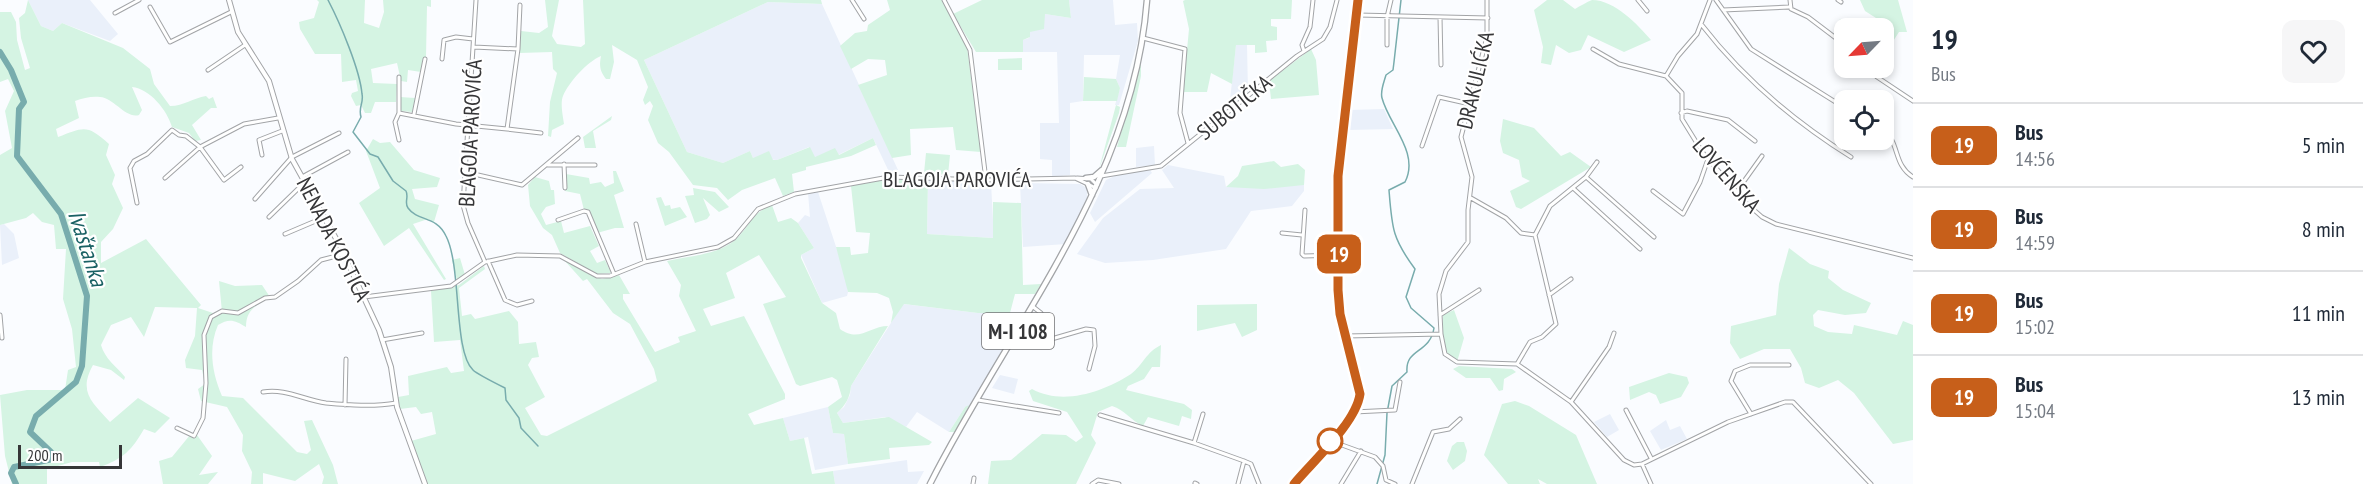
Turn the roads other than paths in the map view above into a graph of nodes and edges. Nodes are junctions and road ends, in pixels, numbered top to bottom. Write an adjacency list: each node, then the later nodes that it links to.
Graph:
1 (139, 0): 22 (street)
2 (229, 0): 21 (street, NENADA KOSTIĆA)
3 (476, 0): 31 (street, BLAGOJA PAROVIĆA)
4 (852, 0): 27 (street)
5 (944, 0): 84 (street)
6 (1145, 0): 30 (main road, M-I 108)
7 (1313, 0): 37 (street)
8 (1337, 0): 37 (street, SUBOTIČKA)
9 (1358, 0): 23 (street)
10 (1391, 0): 24 (street)
11 (1487, 0): 26 (street, DRAKULIĆKA)
12 (1638, 0): 19 (street)
13 (1710, 0): 28 (street)
14 (1716, 0): 20 (street)
15 (1790, 0): 17 (street)
16 (520, 5): 35 (street)
17 (1789, 7): 20 (street); 29 (street)
18 (150, 8): 21 (street)
19 (1647, 10)
20 (1723, 10): 45 (street)
21 (231, 12): 32 (street, NENADA KOSTIĆA)
22 (115, 14)
23 (1358, 15): 24 (street); 108 (street)
24 (1387, 17): 25 (street); 33 (street)
25 (1440, 17): 26 (street); 40 (street)
26 (1488, 18): 47 (street, DRAKULIĆKA)
27 (864, 19)
28 (1701, 24): 42 (street); 68 (street)
29 (1834, 37)
30 (1143, 38): 61 (street); 70 (main road, M-I 108)
31 (473, 39): 34 (street, BLAGOJA PAROVIĆA); 38 (street)
32 (245, 45): 41 (street); 51 (street, NENADA KOSTIĆA)
33 (1387, 45)
34 (474, 47): 35 (street); 52 (street, BLAGOJA PAROVIĆA)
35 (518, 49): 53 (street)
36 (1593, 49): 42 (street)
37 (1304, 51): 61 (street, SUBOTIČKA)
38 (442, 58)
39 (425, 59): 50 (street)
40 (1441, 66)
41 (208, 70)
42 (1666, 76): 49 (street, LOVĆENSKA)
43 (399, 77): 48 (street)
44 (1878, 78): 46 (street)
45 (1834, 101)
46 (1913, 101)
47 (1470, 104): 62 (street); 92 (street, DRAKULIĆKA)
48 (399, 113): 50 (street); 58 (street)
49 (1681, 113): 59 (street); 69 (street, LOVĆENSKA)
50 (414, 114): 52 (street)
51 (278, 118): 54 (street, NENADA KOSTIĆA); 63 (street)
52 (467, 125): 53 (street); 76 (street, BLAGOJA PAROVIĆA)
53 (507, 129): 56 (street)
54 (282, 131): 65 (street); 67 (street, NENADA KOSTIĆA)
55 (339, 133): 67 (street)
56 (541, 133)
57 (578, 138): 74 (street)
58 (399, 140)
59 (1755, 141)
60 (1894, 141): 80 (street)
61 (1188, 144): 77 (street, SUBOTIČKA)
62 (1422, 146)
63 (200, 147): 75 (street); 81 (street); 94 (street)
64 (348, 152): 78 (street)
65 (262, 155)
66 (1762, 156): 91 (street)
67 (292, 158): 78 (street, NENADA KOSTIĆA); 93 (street)
68 (1851, 158)
69 (1708, 159): 90 (street); 91 (street, LOVĆENSKA)
70 (1107, 162): 77 (main road, M-I 108); 83 (main road)
71 (1597, 162): 79 (street)
72 (564, 164): 73 (street); 74 (street); 88 (street)
73 (595, 165)
74 (547, 166): 76 (street)
75 (240, 167)
76 (465, 172): 110 (street, BLAGOJA PAROVIĆA)
77 (1101, 176): 87 (main road, M-I 108)
78 (302, 177): 85 (street, NENADA KOSTIĆA)
79 (1586, 177): 89 (street); 105 (street)
80 (1913, 177)
81 (165, 178)
82 (1075, 178): 83 (street); 84 (street, BLAGOJA PAROVIĆA); 86 (street, BLAGOJA PAROVIĆA)
83 (1086, 178): 87 (street)
84 (986, 180): 111 (street, BLAGOJA PAROVIĆA)
85 (305, 182): 97 (street); 98 (street, NENADA KOSTIĆA)
86 (1088, 184): 87 (street, BLAGOJA PAROVIĆA); 95 (main road)
87 (1097, 187): 95 (main road, M-I 108)
88 (565, 188)
89 (1572, 188): 104 (street); 106 (street)
90 (1653, 191)
91 (1737, 191): 109 (street, LOVĆENSKA)
92 (1471, 198): 104 (street); 120 (street, DRAKULIĆKA)
93 (255, 199)
94 (137, 203)
95 (1089, 204): 118 (main road, M-I 108)
96 (1305, 210): 103 (street)
97 (269, 217)
98 (324, 217): 102 (street); 107 (street, NENADA KOSTIĆA)
99 (558, 220): 112 (street)
100 (636, 224): 111 (street)
101 (1282, 233): 103 (street)
102 (285, 234)
103 (1302, 235): 108 (street)
104 (1535, 235): 115 (street)
105 (1654, 237)
106 (1640, 249)
107 (344, 254): 116 (street, NENADA KOSTIĆA); 144 (street)
108 (1339, 255): 124 (street)
109 (1913, 258)
110 (487, 262): 112 (street, BLAGOJA PAROVIĆA); 116 (street, BLAGOJA PAROVIĆA); 117 (street)
111 (645, 262): 112 (street, BLAGOJA PAROVIĆA)
112 (614, 274)
113 (1571, 279): 115 (street)
114 (1479, 290): 120 (street)
115 (1549, 295): 128 (street)
116 (364, 297): 126 (street, NENADA KOSTIĆA)
117 (532, 301)
118 (1032, 306): 130 (street); 133 (main road, M-I 108)
119 (0, 315): 125 (street)
120 (1440, 315): 123 (street, DRAKULIĆKA)
121 (422, 333): 126 (street)
122 (1614, 333): 134 (street)
123 (1441, 334): 124 (street); 128 (street, DRAKULIĆKA)
124 (1345, 336): 138 (street)
125 (2, 338)
126 (382, 340): 135 (street, NENADA KOSTIĆA)
127 (346, 359): 136 (street)
128 (1517, 364): 134 (street)
129 (1789, 365): 141 (street)
130 (1089, 369)
131 (1400, 382): 138 (street)
132 (263, 392): 136 (street)
133 (977, 400): 139 (street); 153 (main road, M-I 108)
134 (1571, 402): 150 (street)
135 (396, 403): 136 (street); 152 (street, NENADA KOSTIĆA)
136 (345, 405)
137 (1626, 410): 148 (street)
138 (1354, 412): 145 (street)
139 (1059, 413)
140 (1203, 414): 146 (street)
141 (1751, 414): 148 (street); 164 (street)
142 (1100, 415): 146 (street)
143 (1460, 419): 162 (street)
144 (177, 428)
145 (1330, 441): 147 (street); 159 (street)
146 (1194, 443): 149 (street)
147 (1361, 451): 160 (street); 161 (street)
148 (1651, 458): 150 (street)
149 (1244, 461): 157 (street); 158 (street)
150 (1642, 464): 163 (street)
151 (974, 478): 154 (street)
152 (425, 484)
153 (930, 484)
154 (973, 484)
155 (1092, 484): 156 (street)
156 (1119, 484)
157 (1238, 484)
158 (1260, 484)
159 (1294, 484)
160 (1341, 484)
161 (1395, 484)
162 (1412, 484)
163 (1651, 484)
164 (1871, 484)

